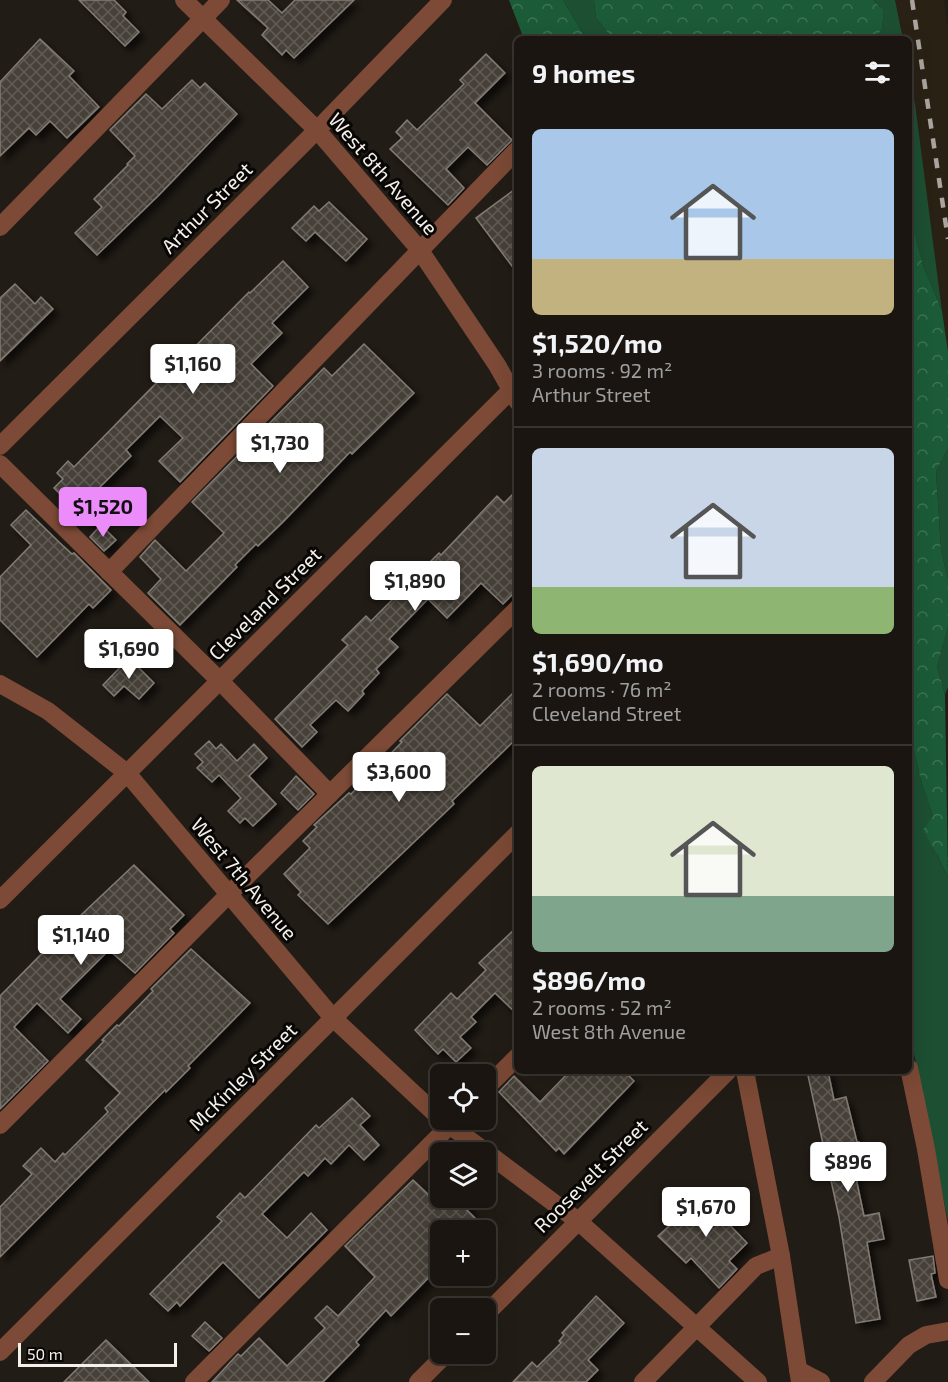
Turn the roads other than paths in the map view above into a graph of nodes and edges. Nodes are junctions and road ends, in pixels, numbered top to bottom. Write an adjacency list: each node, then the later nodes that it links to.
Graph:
1 (184, 0): 4 (street, West 8th Avenue)
2 (221, 0): 4 (street)
3 (443, 0): 5 (street, Arthur Street)
4 (203, 19): 5 (street, West 8th Avenue); 7 (street)
5 (317, 130): 8 (street, West 8th Avenue); 10 (street, Arthur Street)
6 (514, 153): 8 (street)
7 (0, 227)
8 (419, 249): 9 (street, West 8th Avenue); 12 (street)
9 (514, 396): 14 (street, Cleveland Street)
10 (0, 446)
11 (0, 464): 12 (street)
12 (110, 572): 14 (street)
13 (514, 612): 17 (street)
14 (220, 681): 16 (street, Cleveland Street); 17 (street)
15 (0, 684): 16 (street, West 7th Avenue)
16 (127, 773): 19 (street, West 7th Avenue); 20 (street, Cleveland Street)
17 (330, 794): 19 (street)
18 (514, 837): 21 (street, McKinley Street)
19 (228, 895): 21 (street, West 7th Avenue); 28 (street)
20 (0, 900)
21 (333, 1018): 27 (street, West 7th Avenue); 39 (street, McKinley Street)
22 (514, 1060): 26 (street)
23 (725, 1074): 33 (street, Roosevelt Street)
24 (746, 1074): 34 (street)
25 (910, 1074): 35 (street)
26 (496, 1078)
27 (430, 1106)
28 (0, 1125)
29 (438, 1130): 42 (street)
30 (458, 1130): 31 (street, West 7th Avenue)
31 (473, 1142)
32 (496, 1160): 33 (street, West 7th Avenue)
33 (578, 1221): 36 (street, Roosevelt Street); 37 (street, West 7th Avenue)
34 (781, 1256): 37 (street); 41 (street)
35 (948, 1280)
36 (496, 1304)
37 (698, 1326): 44 (street); 45 (street, West 7th Avenue)
38 (948, 1331): 47 (street)
39 (0, 1352)
40 (436, 1364): 43 (street)
41 (799, 1376): 46 (street)
42 (194, 1382)
43 (418, 1382)
44 (643, 1382)
45 (758, 1382)
46 (821, 1382)
47 (873, 1382)

